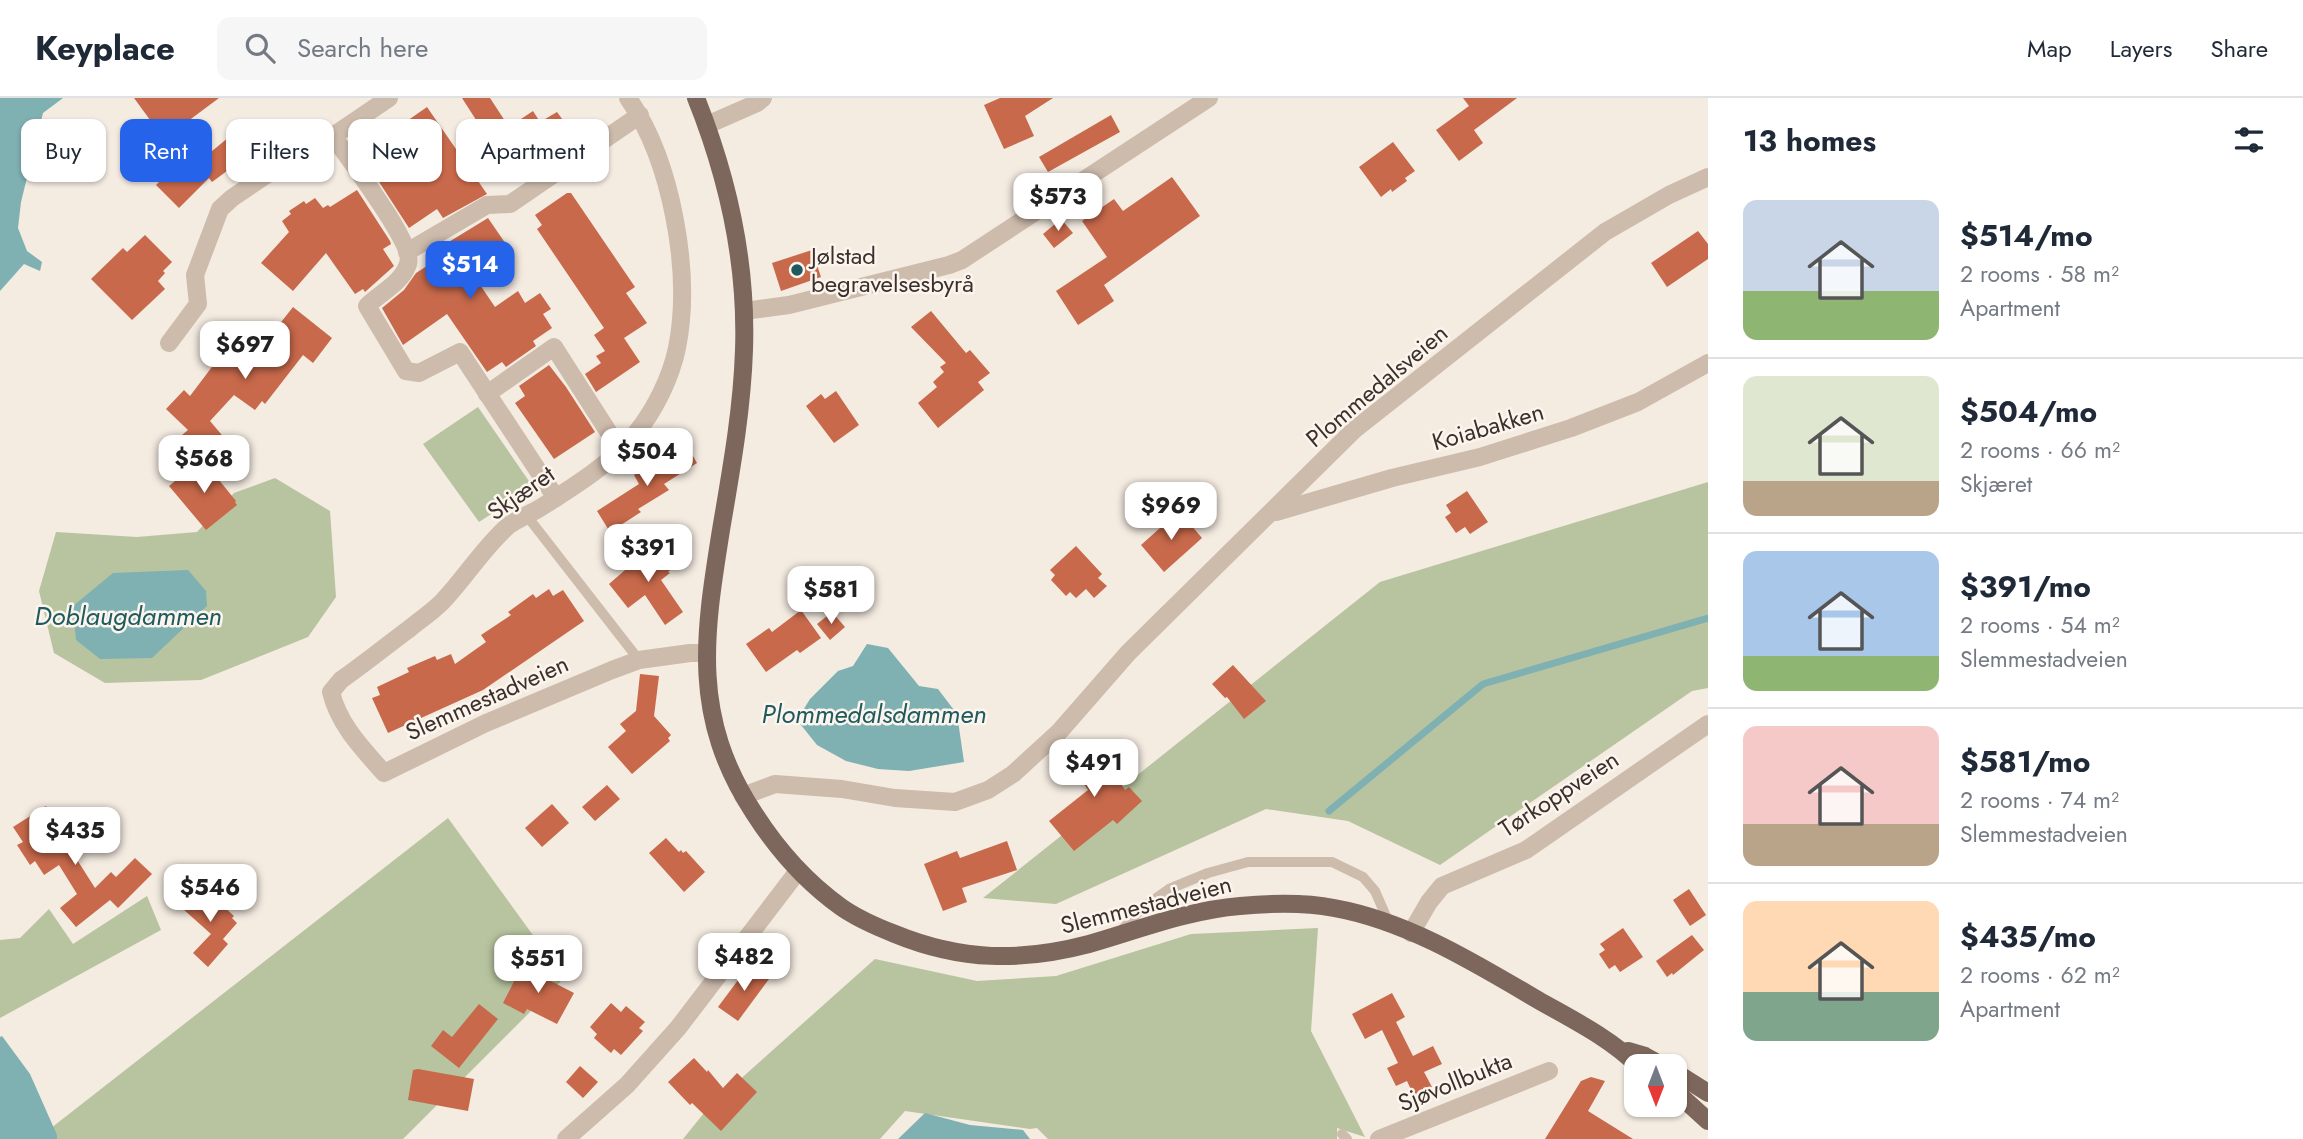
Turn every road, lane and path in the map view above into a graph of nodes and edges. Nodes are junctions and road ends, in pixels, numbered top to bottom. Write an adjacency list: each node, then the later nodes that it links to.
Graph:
1 (389, 98): 8 (street)
2 (628, 98): 6 (street, Skjæret)
3 (696, 98): 7 (main road, Slemmestadveien)
4 (763, 98): 7 (street)
5 (1209, 98): 13 (street)
6 (640, 115): 12 (street); 17 (street, Skjæret)
7 (706, 125): 13 (main road, Slemmestadveien)
8 (334, 135)
9 (334, 137): 12 (street)
10 (1708, 177): 19 (street, Plommedalsveien)
11 (256, 182): 14 (street)
12 (407, 252): 16 (street)
13 (744, 311): 21 (main road, Slemmestadveien)
14 (169, 343)
15 (1708, 363): 19 (street, Koiabakken)
16 (487, 394): 17 (street); 18 (street)
17 (620, 450): 18 (street, Skjæret)
18 (556, 498): 20 (street, Skjæret)
19 (1272, 512): 25 (street, Plommedalsveien)
20 (527, 516): 22 (lane); 23 (street, Skjæret)
21 (706, 653): 22 (street, Slemmestadveien); 25 (main road, Slemmestadveien)
22 (639, 660): 23 (street, Slemmestadveien)
23 (331, 692)
24 (1708, 724): 28 (street, Tørkoppveien)
25 (743, 796): 26 (main road, Slemmestadveien)
26 (798, 871): 29 (main road, Slemmestadveien); 38 (street)
27 (1389, 924): 28 (main road, Slemmestadveien); 29 (main road, Slemmestadveien); 29 (lane)
28 (1411, 933): 30 (main road, Slemmestadveien)
29 (1116, 936)
30 (1621, 1049): 31 (main road, Slemmestadveien); 32 (main road, Slemmestadveien)
31 (1626, 1054)
32 (1637, 1054)
33 (1549, 1071): 39 (street, Sjøvollbukta)
34 (1687, 1080): 35 (main road)
35 (1708, 1093)
36 (1687, 1102): 37 (main road)
37 (1708, 1121)
38 (566, 1139)
39 (1379, 1139)

